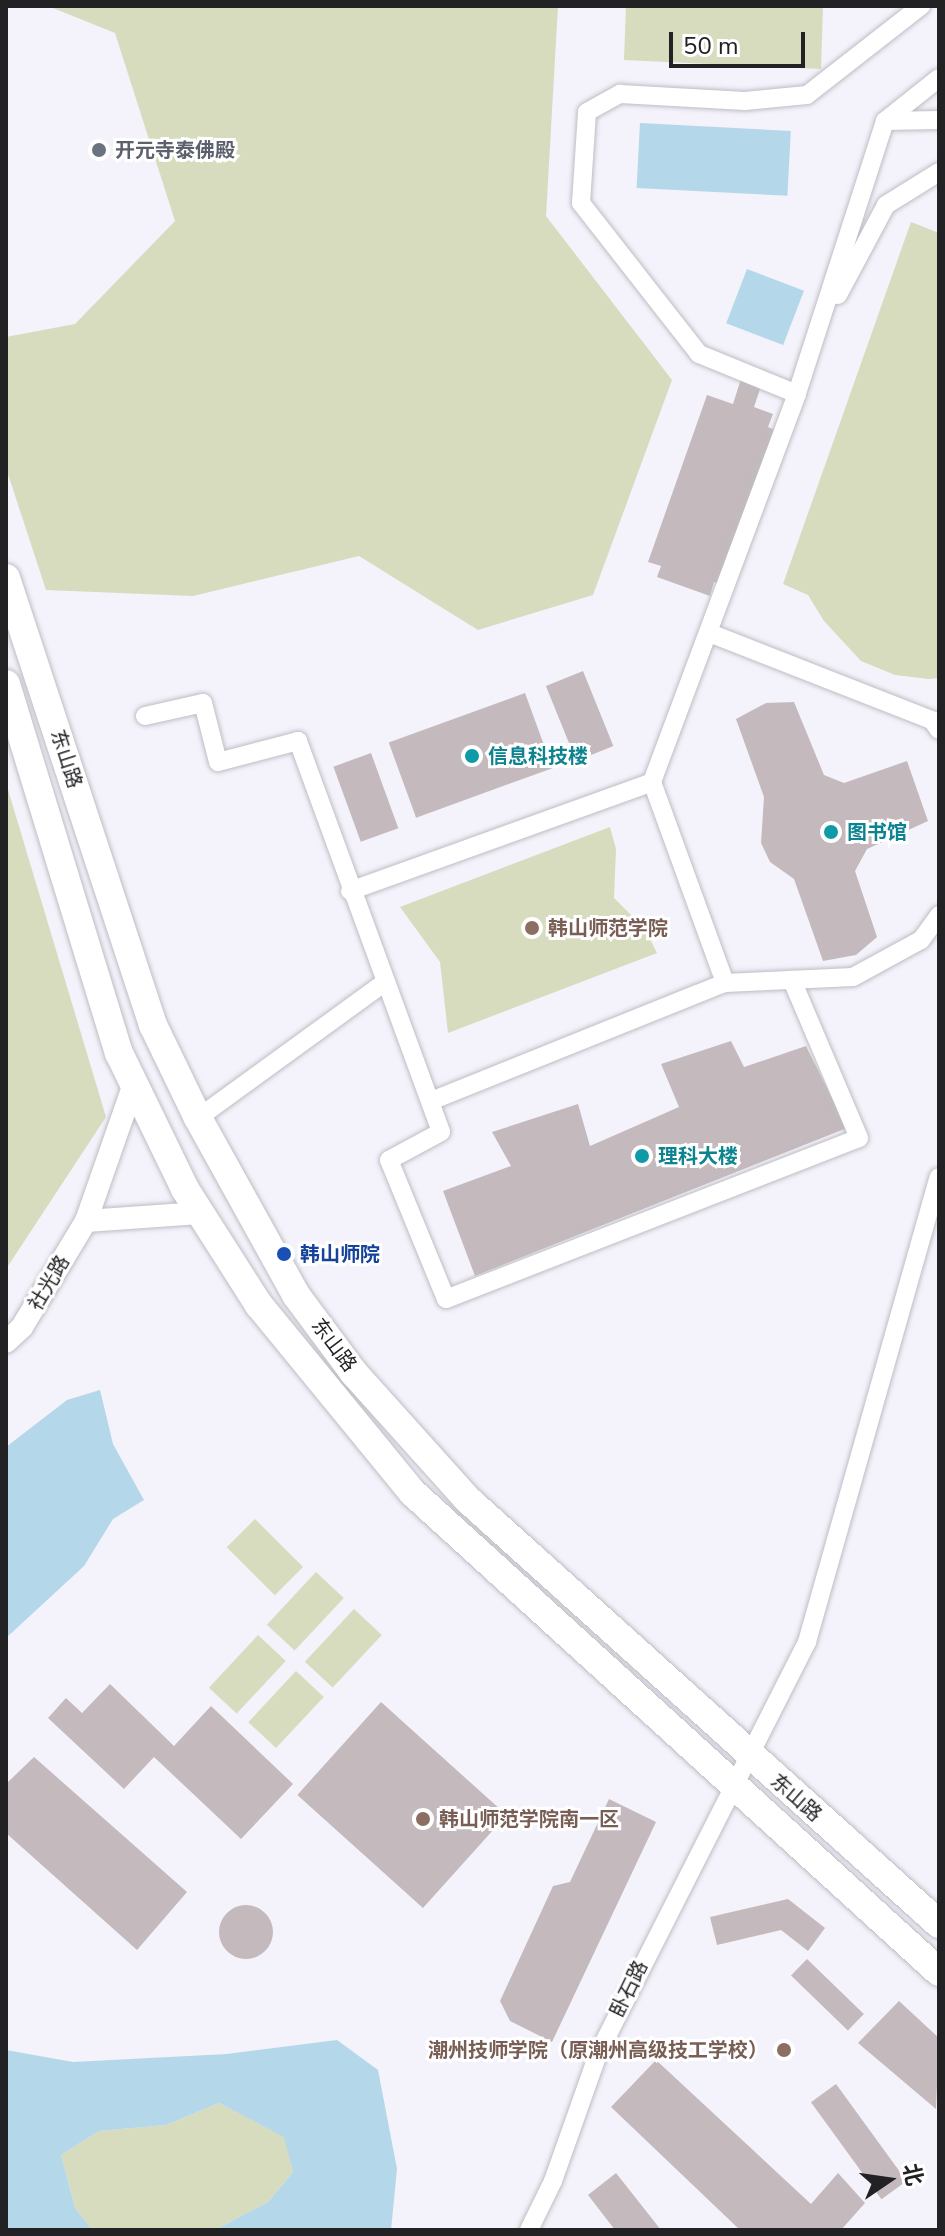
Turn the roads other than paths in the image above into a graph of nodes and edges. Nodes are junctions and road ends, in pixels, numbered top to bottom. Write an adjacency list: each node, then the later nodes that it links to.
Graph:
1 (921, 6): 7 (street)
2 (939, 78): 4 (street)
3 (939, 120): 4 (street)
4 (885, 121): 6 (street)
5 (939, 172): 6 (street)
6 (815, 336): 7 (street)
7 (797, 394): 9 (street)
8 (6, 578): 21 (main road, 东山路)
9 (712, 634): 12 (street); 13 (street)
10 (6, 684): 19 (main road, 东山路)
11 (145, 716): 14 (street)
12 (939, 730)
13 (652, 782): 14 (street); 18 (street)
14 (350, 891): 17 (street)
15 (939, 915): 16 (street)
16 (792, 980): 18 (street); 20 (street)
17 (385, 982): 20 (street); 21 (street)
18 (725, 983): 20 (street)
19 (134, 1084): 23 (main road, 东山路); 24 (street, 社光路)
20 (431, 1101)
21 (198, 1118): 26 (main road, 东山路)
22 (939, 1177): 26 (street, 卧石路)
23 (200, 1213): 24 (street); 27 (main road, 东山路)
24 (86, 1221): 25 (street, 社光路)
25 (6, 1342)
26 (751, 1758): 27 (street, 卧石路); 28 (main road, 东山路)
27 (735, 1788): 29 (main road, 东山路); 30 (street, 卧石路)
28 (939, 1924)
29 (939, 1972)
30 (529, 2230)

